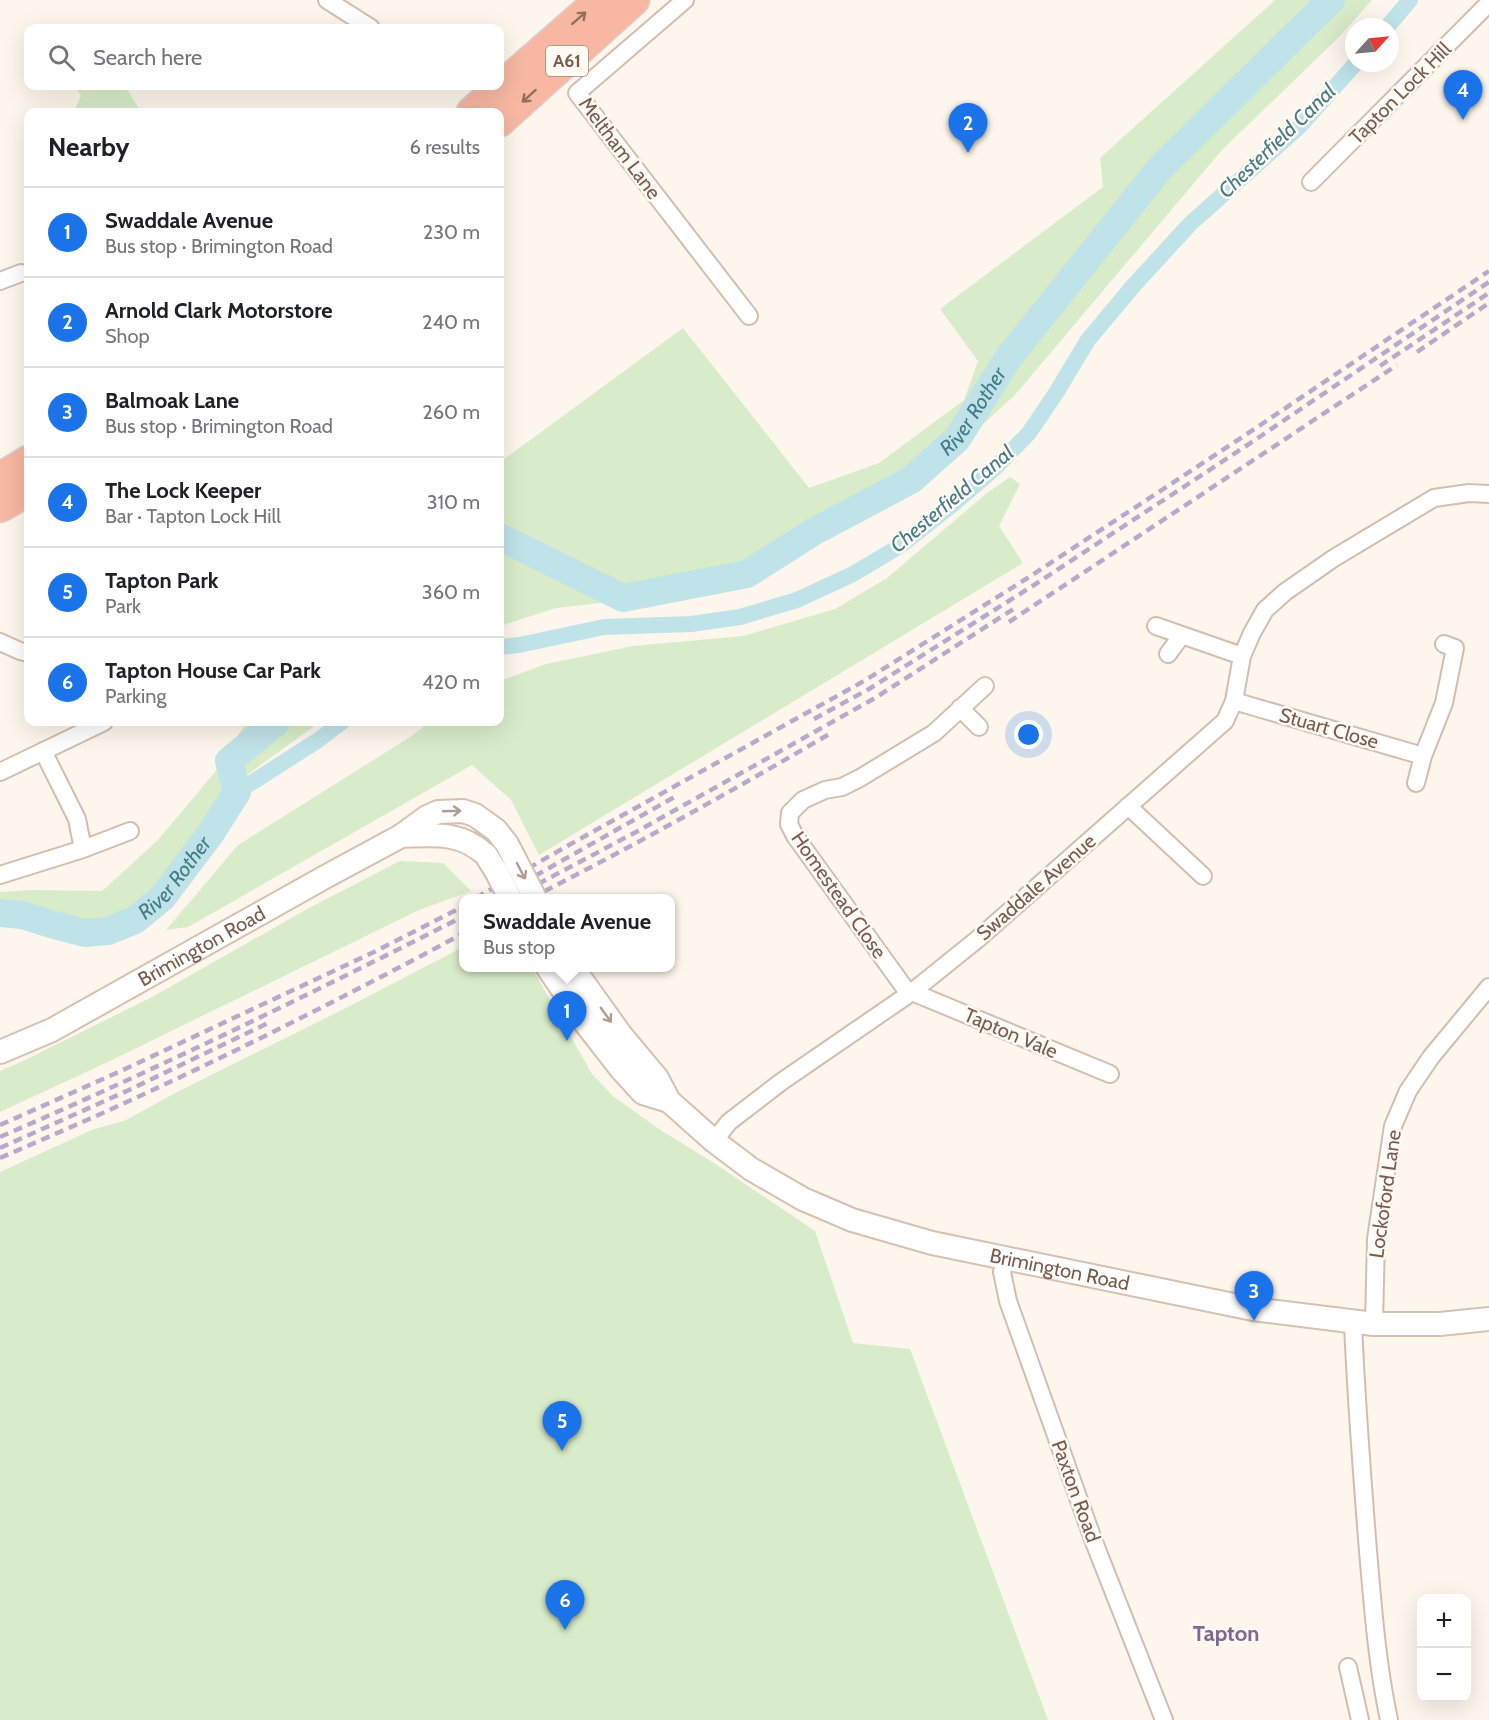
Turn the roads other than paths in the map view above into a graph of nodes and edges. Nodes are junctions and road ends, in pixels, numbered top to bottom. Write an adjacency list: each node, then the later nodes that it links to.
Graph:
1 (327, 0): 6 (street)
2 (600, 0): 7 (highway, A61, one-way to 2)
3 (634, 0): 10 (highway, A61, one-way to 10)
4 (685, 0): 14 (street, Meltham Lane)
5 (1489, 3): 11 (street, Tapton Lock Hill)
6 (365, 24)
7 (504, 84)
8 (497, 90): 9 (highway, A61, one-way to 8)
9 (477, 108)
10 (504, 117)
11 (1311, 182)
12 (21, 273): 13 (street)
13 (0, 281)
14 (749, 316)
15 (24, 463): 16 (highway)
16 (0, 478)
17 (24, 493): 19 (highway)
18 (1489, 494): 26 (street, Swaddale Avenue)
19 (0, 507)
20 (1156, 626): 21 (street)
21 (1182, 635): 25 (street); 26 (street)
22 (0, 642): 24 (street)
23 (1444, 645): 33 (street)
24 (24, 651)
25 (1168, 654)
26 (1242, 656): 28 (street, Swaddale Avenue)
27 (985, 686): 29 (street, Homestead Close)
28 (1234, 701): 33 (street, Stuart Close); 36 (street, Swaddale Avenue)
29 (960, 708): 31 (street); 47 (street, Homestead Close)
30 (96, 726): 32 (street)
31 (979, 727)
32 (43, 751): 34 (street); 39 (street)
33 (1423, 756): 35 (street)
34 (0, 772)
35 (1416, 783)
36 (1128, 806): 41 (street); 47 (street, Swaddale Avenue)
37 (130, 831): 39 (street)
38 (401, 836): 42 (main road, Brimington Road, bridge); 43 (main road, Brimington Road, one-way to 43, bridge); 48 (main road, Brimington Road)
39 (83, 849): 40 (street)
40 (0, 875)
41 (1203, 876)
42 (508, 894)
43 (533, 894)
44 (551, 972): 50 (main road, Brimington Road)
45 (576, 972): 50 (main road, Brimington Road, one-way to 50)
46 (1489, 987): 54 (street, Lockoford Lane)
47 (911, 993): 49 (street, Tapton Vale); 51 (street, Swaddale Avenue)
48 (0, 1052)
49 (1110, 1074)
50 (669, 1101): 51 (main road, Brimington Road)
51 (714, 1141): 52 (main road, Brimington Road)
52 (1006, 1258): 54 (main road, Brimington Road); 56 (street, Paxton Road)
53 (1489, 1319): 54 (main road, Brimington Road)
54 (1364, 1323): 58 (street, Lockoford Lane)
55 (1348, 1667): 57 (street)
56 (1164, 1720)
57 (1360, 1720)
58 (1389, 1720)

